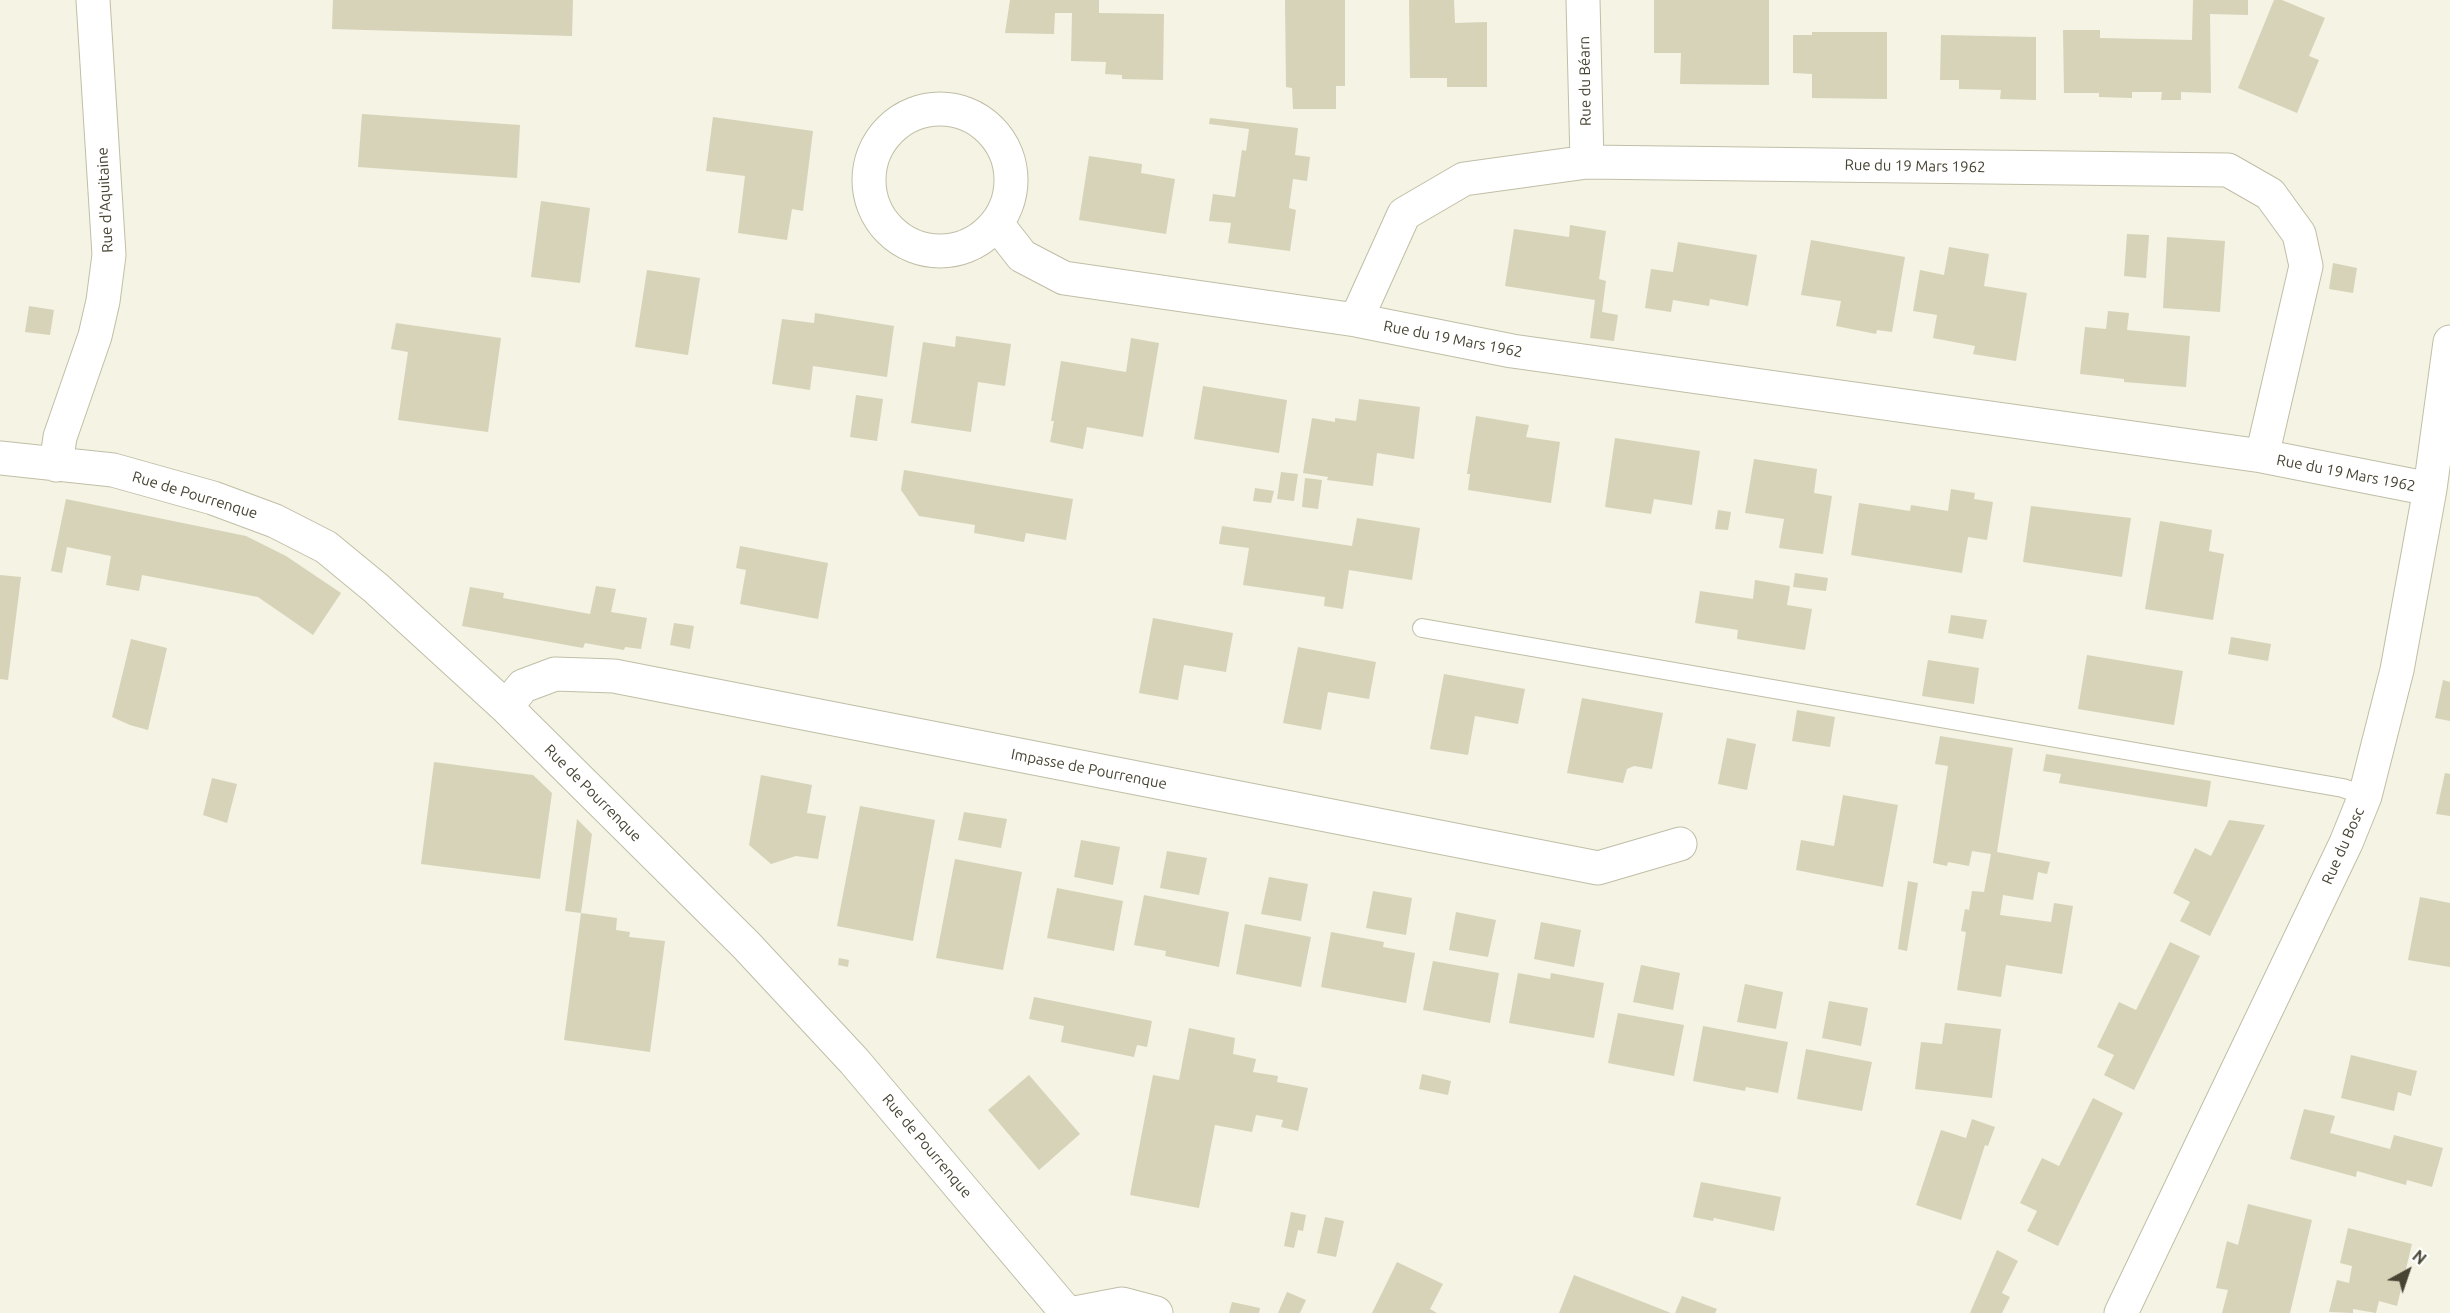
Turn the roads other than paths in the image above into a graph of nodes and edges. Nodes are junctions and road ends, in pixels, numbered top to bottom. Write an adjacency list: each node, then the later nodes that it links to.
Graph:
1 (93, 0): 9 (street, Rue d'Aquitaine)
2 (1583, 0): 3 (street, Rue du Béarn)
3 (1587, 162): 5 (street, Rue du 19 Mars 1962); 7 (street, Rue du 19 Mars 1962)
4 (998, 224): 4 (street); 5 (street, Rue du 19 Mars 1962)
5 (1356, 320): 7 (street, Rue du 19 Mars 1962)
6 (2450, 342): 10 (street, Rue du Bosc)
7 (2262, 456): 10 (street, Rue du 19 Mars 1962)
8 (0, 458): 9 (street, Rue de Pourrenque)
9 (56, 465): 12 (street, Rue de Pourrenque)
10 (2430, 489): 13 (street, Rue du Bosc)
11 (1422, 628): 13 (lane)
12 (506, 707): 14 (street, Impasse de Pourrenque); 15 (street, Rue de Pourrenque)
13 (2365, 796): 18 (street, Rue du Bosc)
14 (1680, 844)
15 (1067, 1313)
16 (1076, 1313): 17 (street)
17 (1156, 1313)
18 (2121, 1313)

